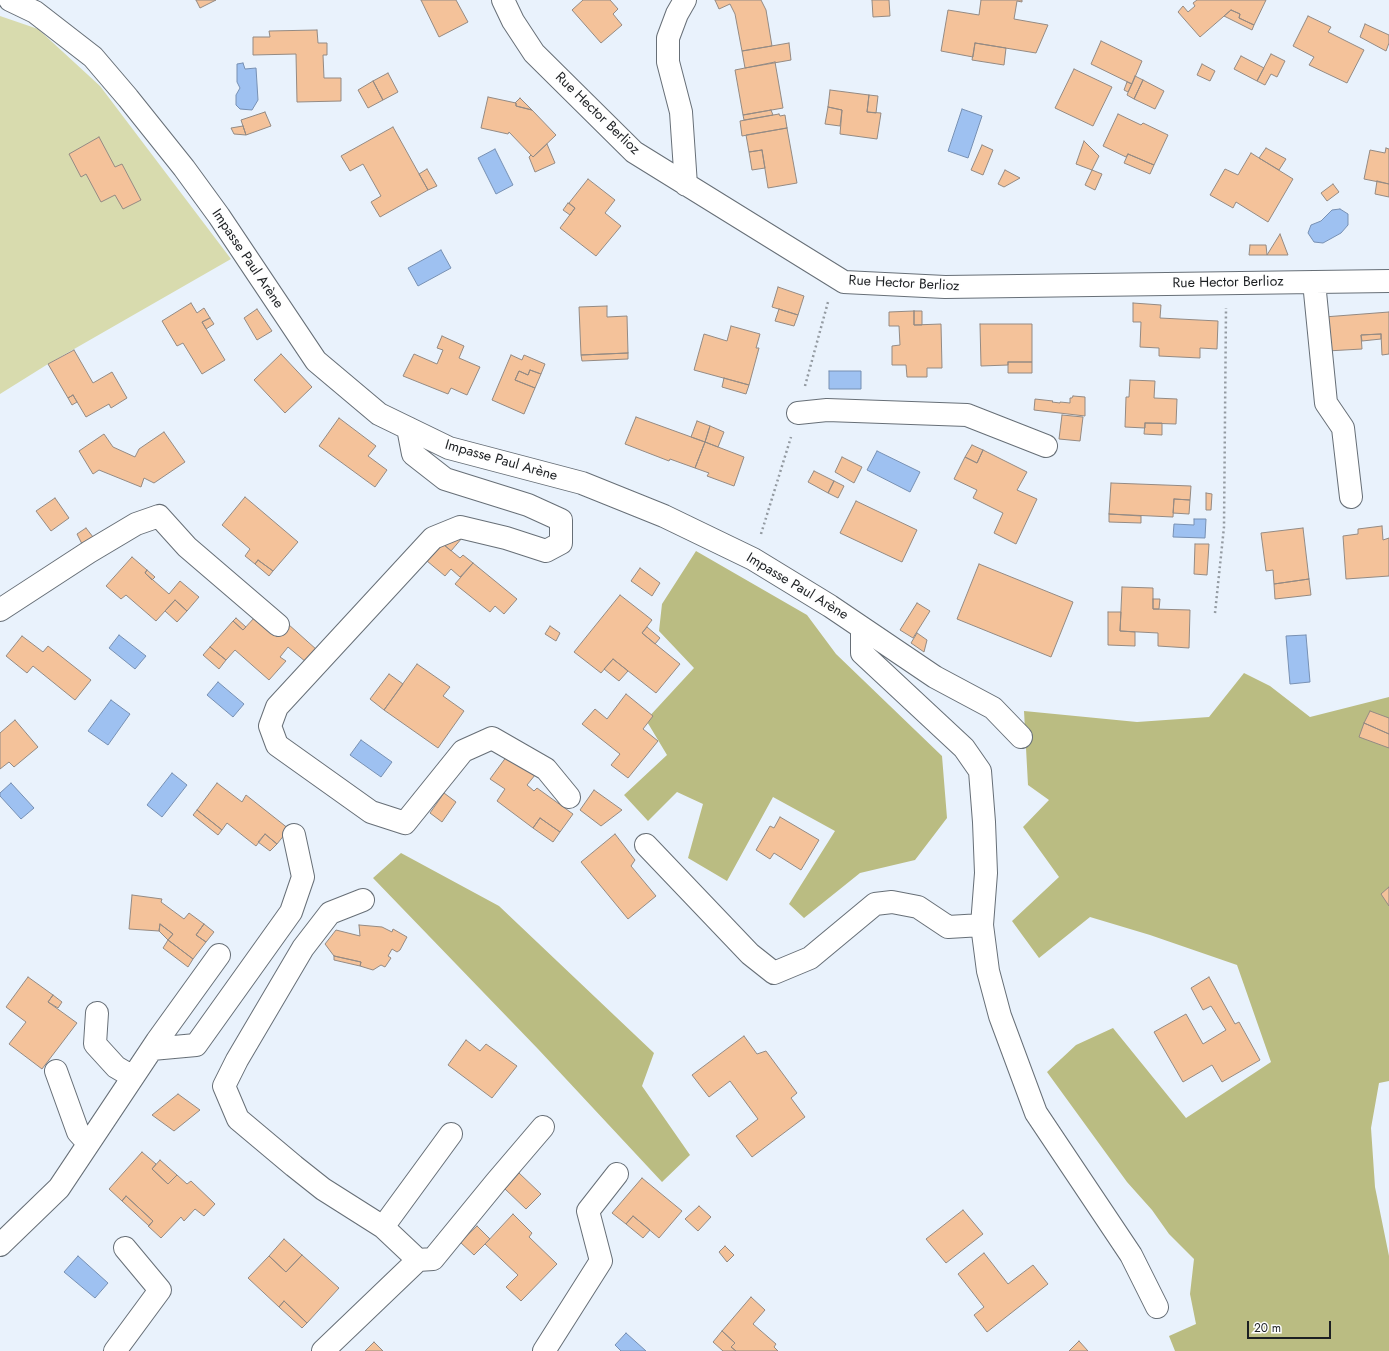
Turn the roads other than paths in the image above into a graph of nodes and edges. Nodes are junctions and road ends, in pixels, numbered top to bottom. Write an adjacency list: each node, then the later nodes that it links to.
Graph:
1 (10, 0): 8 (street, Impasse Paul Arène)
2 (504, 0): 4 (street, Rue Hector Berlioz)
3 (685, 0): 4 (street)
4 (686, 185): 6 (street, Rue Hector Berlioz)
5 (1389, 281): 6 (street, Rue Hector Berlioz)
6 (1314, 282): 10 (street)
7 (798, 413): 9 (street)
8 (408, 428): 13 (street, Impasse Paul Arène); 15 (street)
9 (1046, 446)
10 (1351, 497)
11 (0, 610): 12 (street)
12 (278, 625)
13 (862, 628): 14 (street, Impasse Paul Arène); 19 (street)
14 (1021, 737)
15 (569, 797)
16 (294, 835): 22 (street)
17 (646, 845): 19 (street)
18 (363, 900): 29 (street)
19 (982, 926): 33 (street)
20 (218, 955): 22 (street)
21 (97, 1013): 24 (street)
22 (152, 1049): 24 (street)
23 (56, 1071): 27 (street)
24 (133, 1077): 27 (street)
25 (543, 1127): 32 (street)
26 (451, 1134): 29 (street)
27 (88, 1143): 30 (street)
28 (618, 1174): 36 (street)
29 (383, 1228): 32 (street)
30 (0, 1245)
31 (125, 1248): 34 (street)
32 (418, 1260): 35 (street)
33 (1157, 1307)
34 (115, 1351)
35 (323, 1351)
36 (544, 1351)

